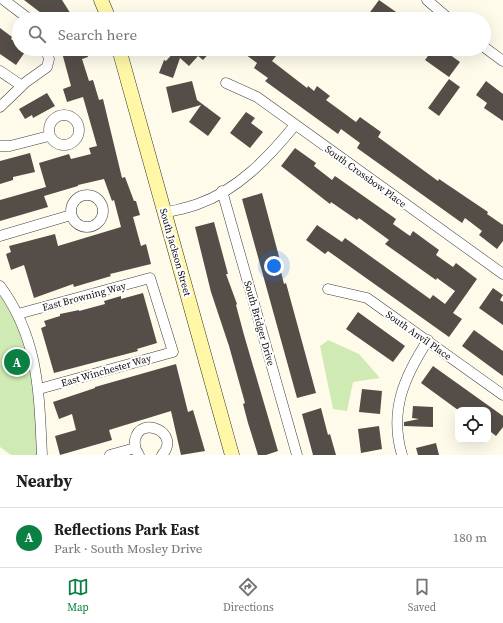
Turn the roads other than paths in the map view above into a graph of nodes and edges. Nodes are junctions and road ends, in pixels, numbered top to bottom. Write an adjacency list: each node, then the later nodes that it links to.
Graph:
1 (4, 0): 4 (street)
2 (101, 0): 5 (street)
3 (427, 0): 6 (street)
4 (20, 12)
5 (106, 12)
6 (441, 12)
7 (491, 53): 10 (street)
8 (48, 56): 13 (street)
9 (121, 56): 19 (street, South Jackson Street)
10 (503, 62)
11 (0, 71): 13 (street)
12 (226, 83): 15 (street, South Crossbow Place)
13 (22, 86): 14 (street)
14 (0, 107)
15 (295, 124): 18 (street); 22 (street, South Crossbow Place)
16 (49, 136): 17 (street)
17 (0, 146)
18 (222, 191): 19 (street); 35 (street, South Bridger Drive)
19 (165, 213): 34 (street, South Jackson Street)
20 (71, 215): 21 (street)
21 (0, 236)
22 (503, 274)
23 (0, 286): 25 (street)
24 (328, 289): 26 (street, South Anvil Place)
25 (18, 314): 27 (street, East Browning Way); 28 (street)
26 (428, 340): 29 (street, South Anvil Place); 36 (street)
27 (173, 352): 28 (street, East Winchester Way)
28 (39, 389): 31 (street)
29 (503, 395)
30 (137, 452): 32 (street); 33 (street)
31 (42, 455)
32 (110, 455)
33 (162, 455)
34 (232, 455)
35 (297, 455)
36 (402, 455)

